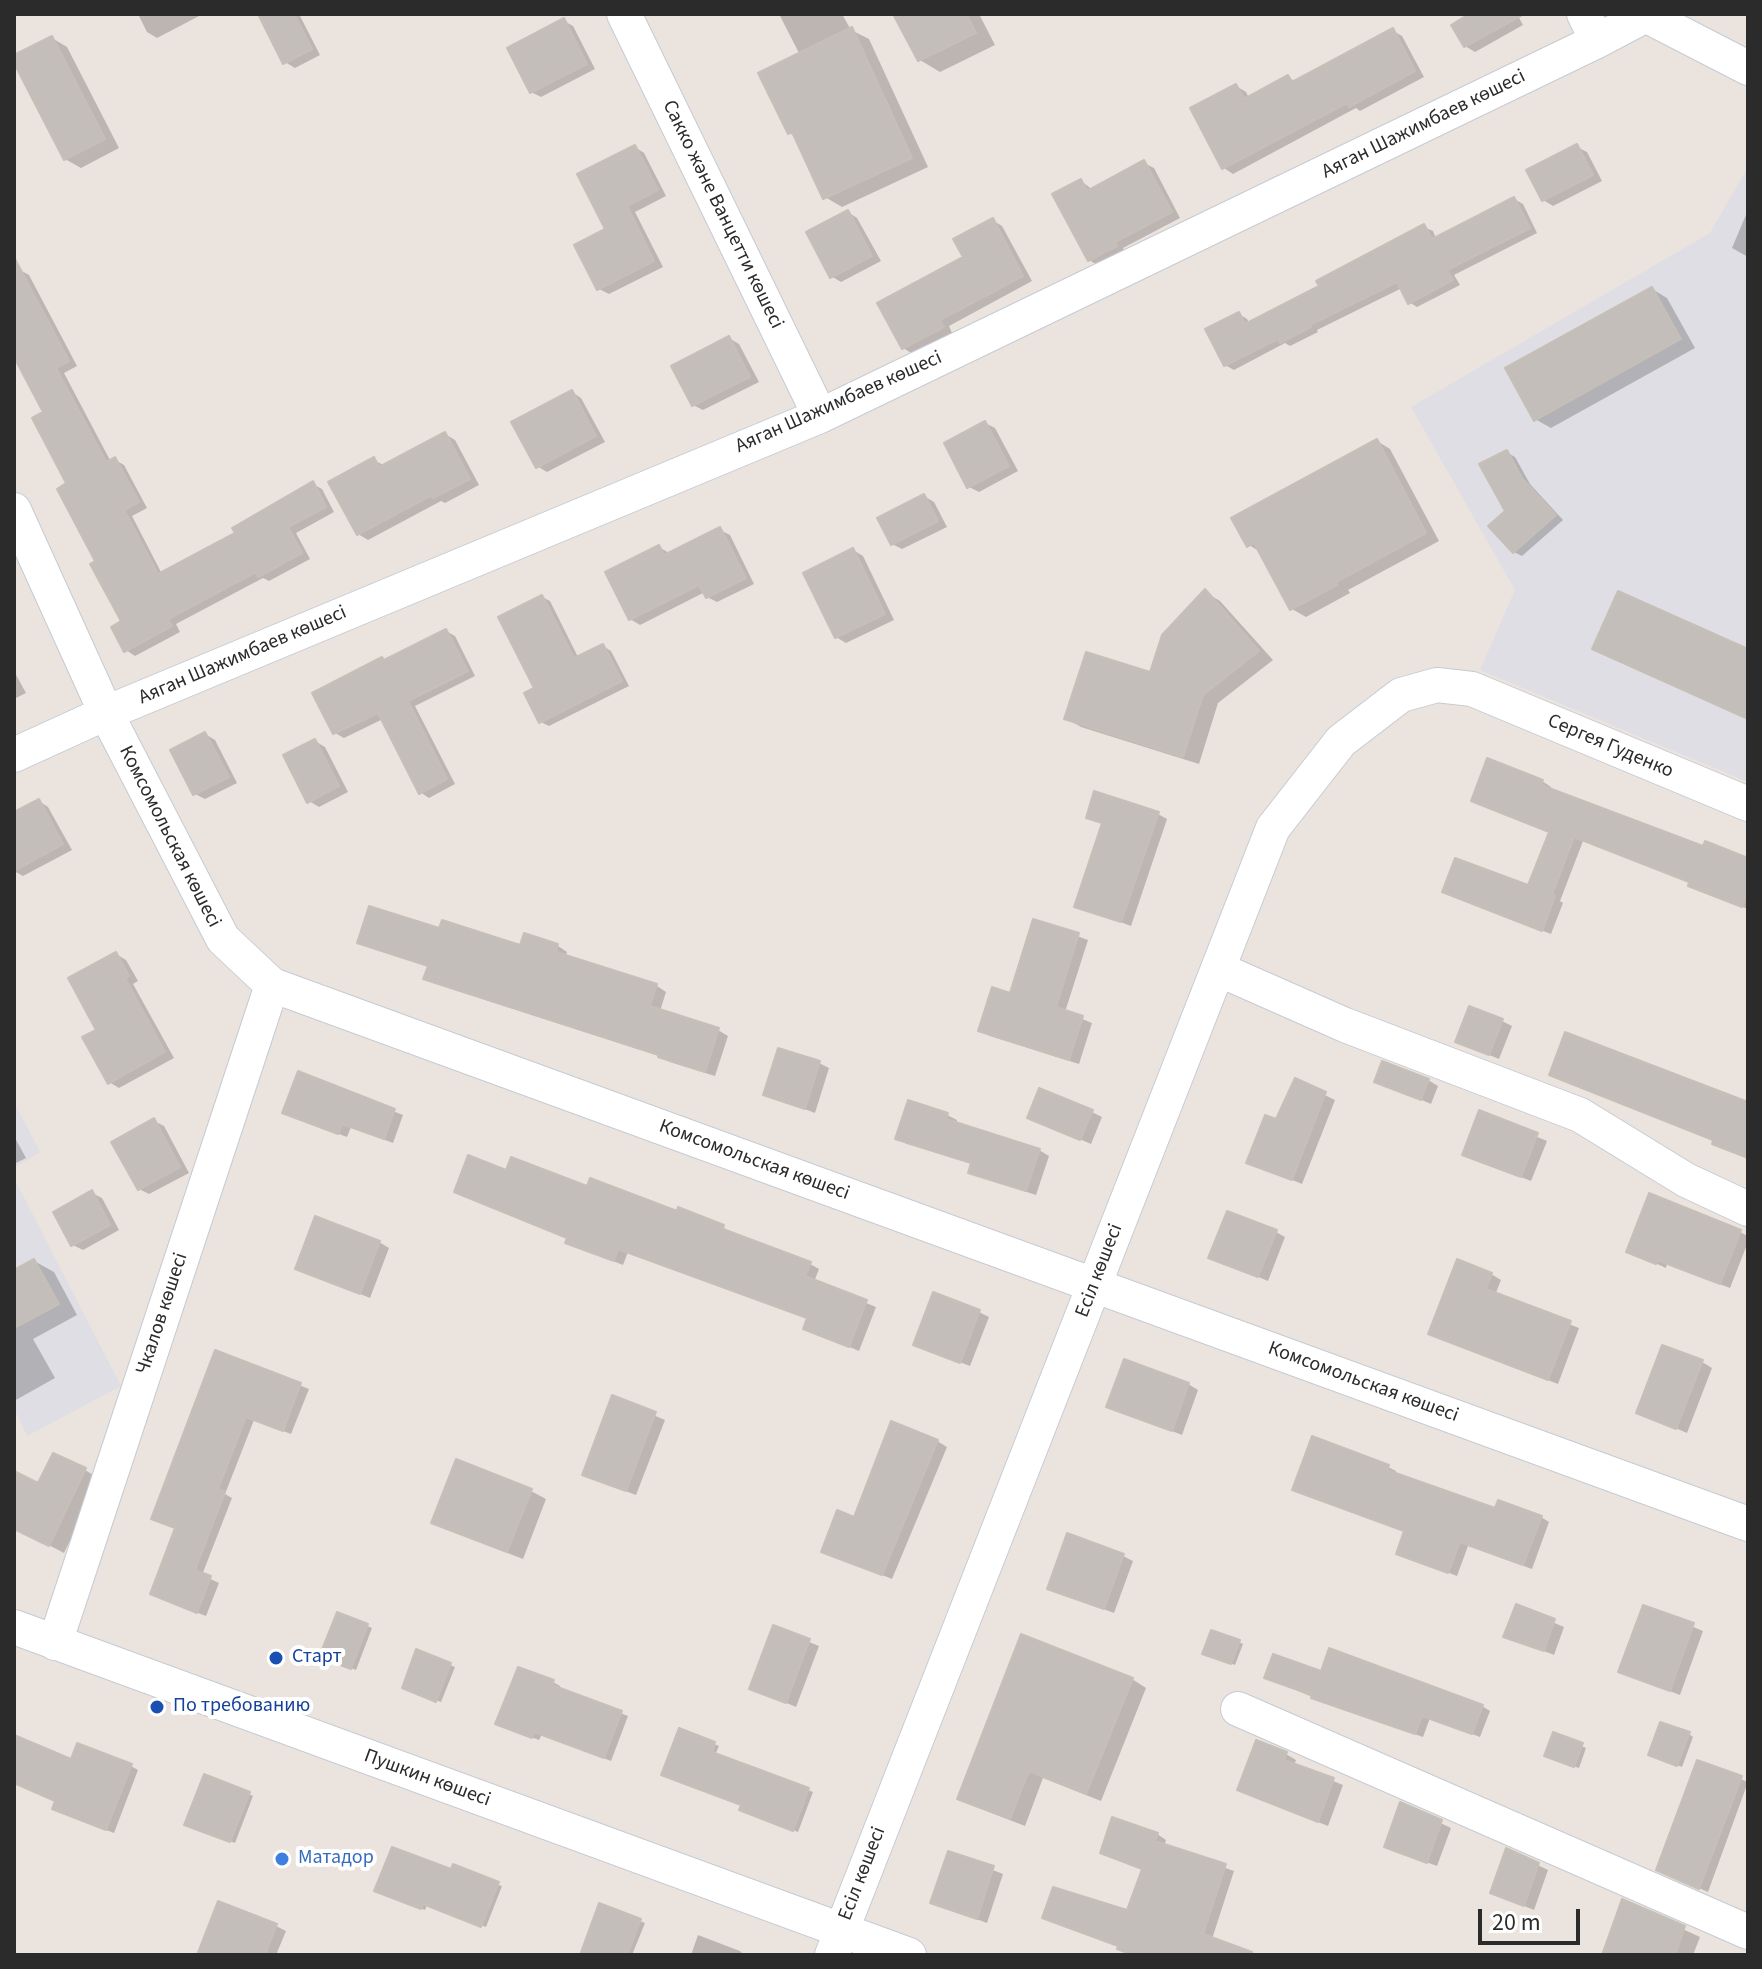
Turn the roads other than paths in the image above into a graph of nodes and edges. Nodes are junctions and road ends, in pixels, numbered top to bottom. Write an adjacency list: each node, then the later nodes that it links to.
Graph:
1 (624, 14): 5 (street, Сакко және Ванцетти көшесі)
2 (1646, 15): 3 (street, Аяган Шажимбаев көшесі); 4 (street)
3 (1591, 28): 5 (street, Аяган Шажимбаев көшесі)
4 (1748, 68)
5 (820, 416): 8 (street, Аяган Шажимбаев көшесі)
6 (14, 510): 8 (street, Комсомольская көшесі)
7 (1472, 689): 10 (street, Сергея Гуденко); 11 (street, Есіл көшесі)
8 (106, 713): 9 (street, Аяган Шажимбаев көшесі); 12 (street, Комсомольская көшесі)
9 (14, 755)
10 (1748, 804)
11 (1218, 969): 13 (street); 14 (street, Есіл көшесі)
12 (272, 985): 14 (street, Комсомольская көшесі); 17 (street, Чкалов көшесі)
13 (1748, 1209)
14 (1094, 1285): 15 (street, Комсомольская көшесі); 20 (street, Есіл көшесі)
15 (1748, 1524)
16 (14, 1627): 17 (street, Пушкин көшесі)
17 (55, 1643): 20 (street, Пушкин көшесі)
18 (1238, 1709): 19 (street)
19 (1748, 1932)
20 (836, 1942): 21 (street, Пушкин көшесі)
21 (909, 1955)

